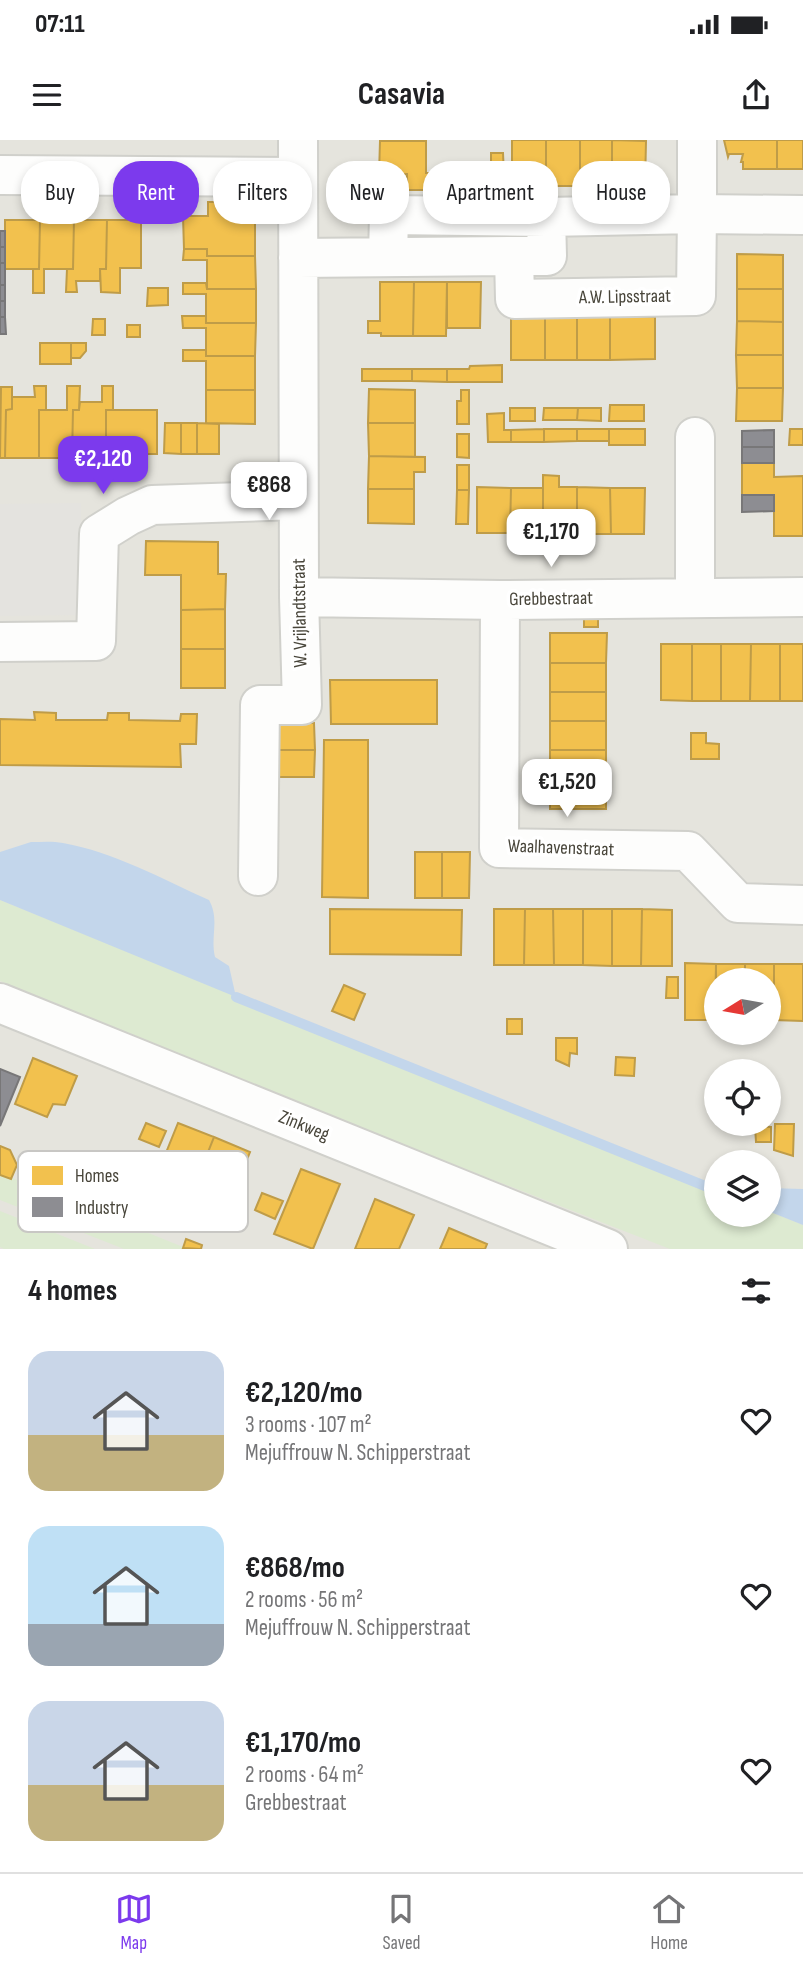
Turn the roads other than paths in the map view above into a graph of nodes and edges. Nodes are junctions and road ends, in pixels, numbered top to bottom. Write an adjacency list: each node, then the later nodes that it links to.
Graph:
1 (298, 140): 3 (street, W. Vrijlandtstraat)
2 (697, 140): 6 (street, A.W. Lipsstraat)
3 (298, 161)
4 (0, 175): 5 (street)
5 (213, 176)
6 (697, 214): 8 (street); 9 (street); 12 (street, A.W. Lipsstraat)
7 (423, 215): 13 (street)
8 (803, 215)
9 (558, 217)
10 (298, 224): 14 (street, W. Vrijlandtstraat)
11 (546, 224): 12 (street)
12 (514, 256): 13 (street)
13 (388, 257): 14 (street)
14 (298, 258): 16 (street, W. Vrijlandtstraat)
15 (695, 437): 18 (street)
16 (299, 500): 17 (street, W. Vrijlandtstraat); 21 (street)
17 (299, 597): 20 (street, Grebbestraat); 22 (street, W. Vrijlandtstraat)
18 (695, 597): 19 (street, Grebbestraat); 20 (street, Grebbestraat)
19 (803, 597)
20 (500, 600): 23 (street, Waalhavenstraat)
21 (0, 642)
22 (258, 876)
23 (803, 905)
24 (0, 1003): 25 (street, Zinkweg)
25 (608, 1249)

